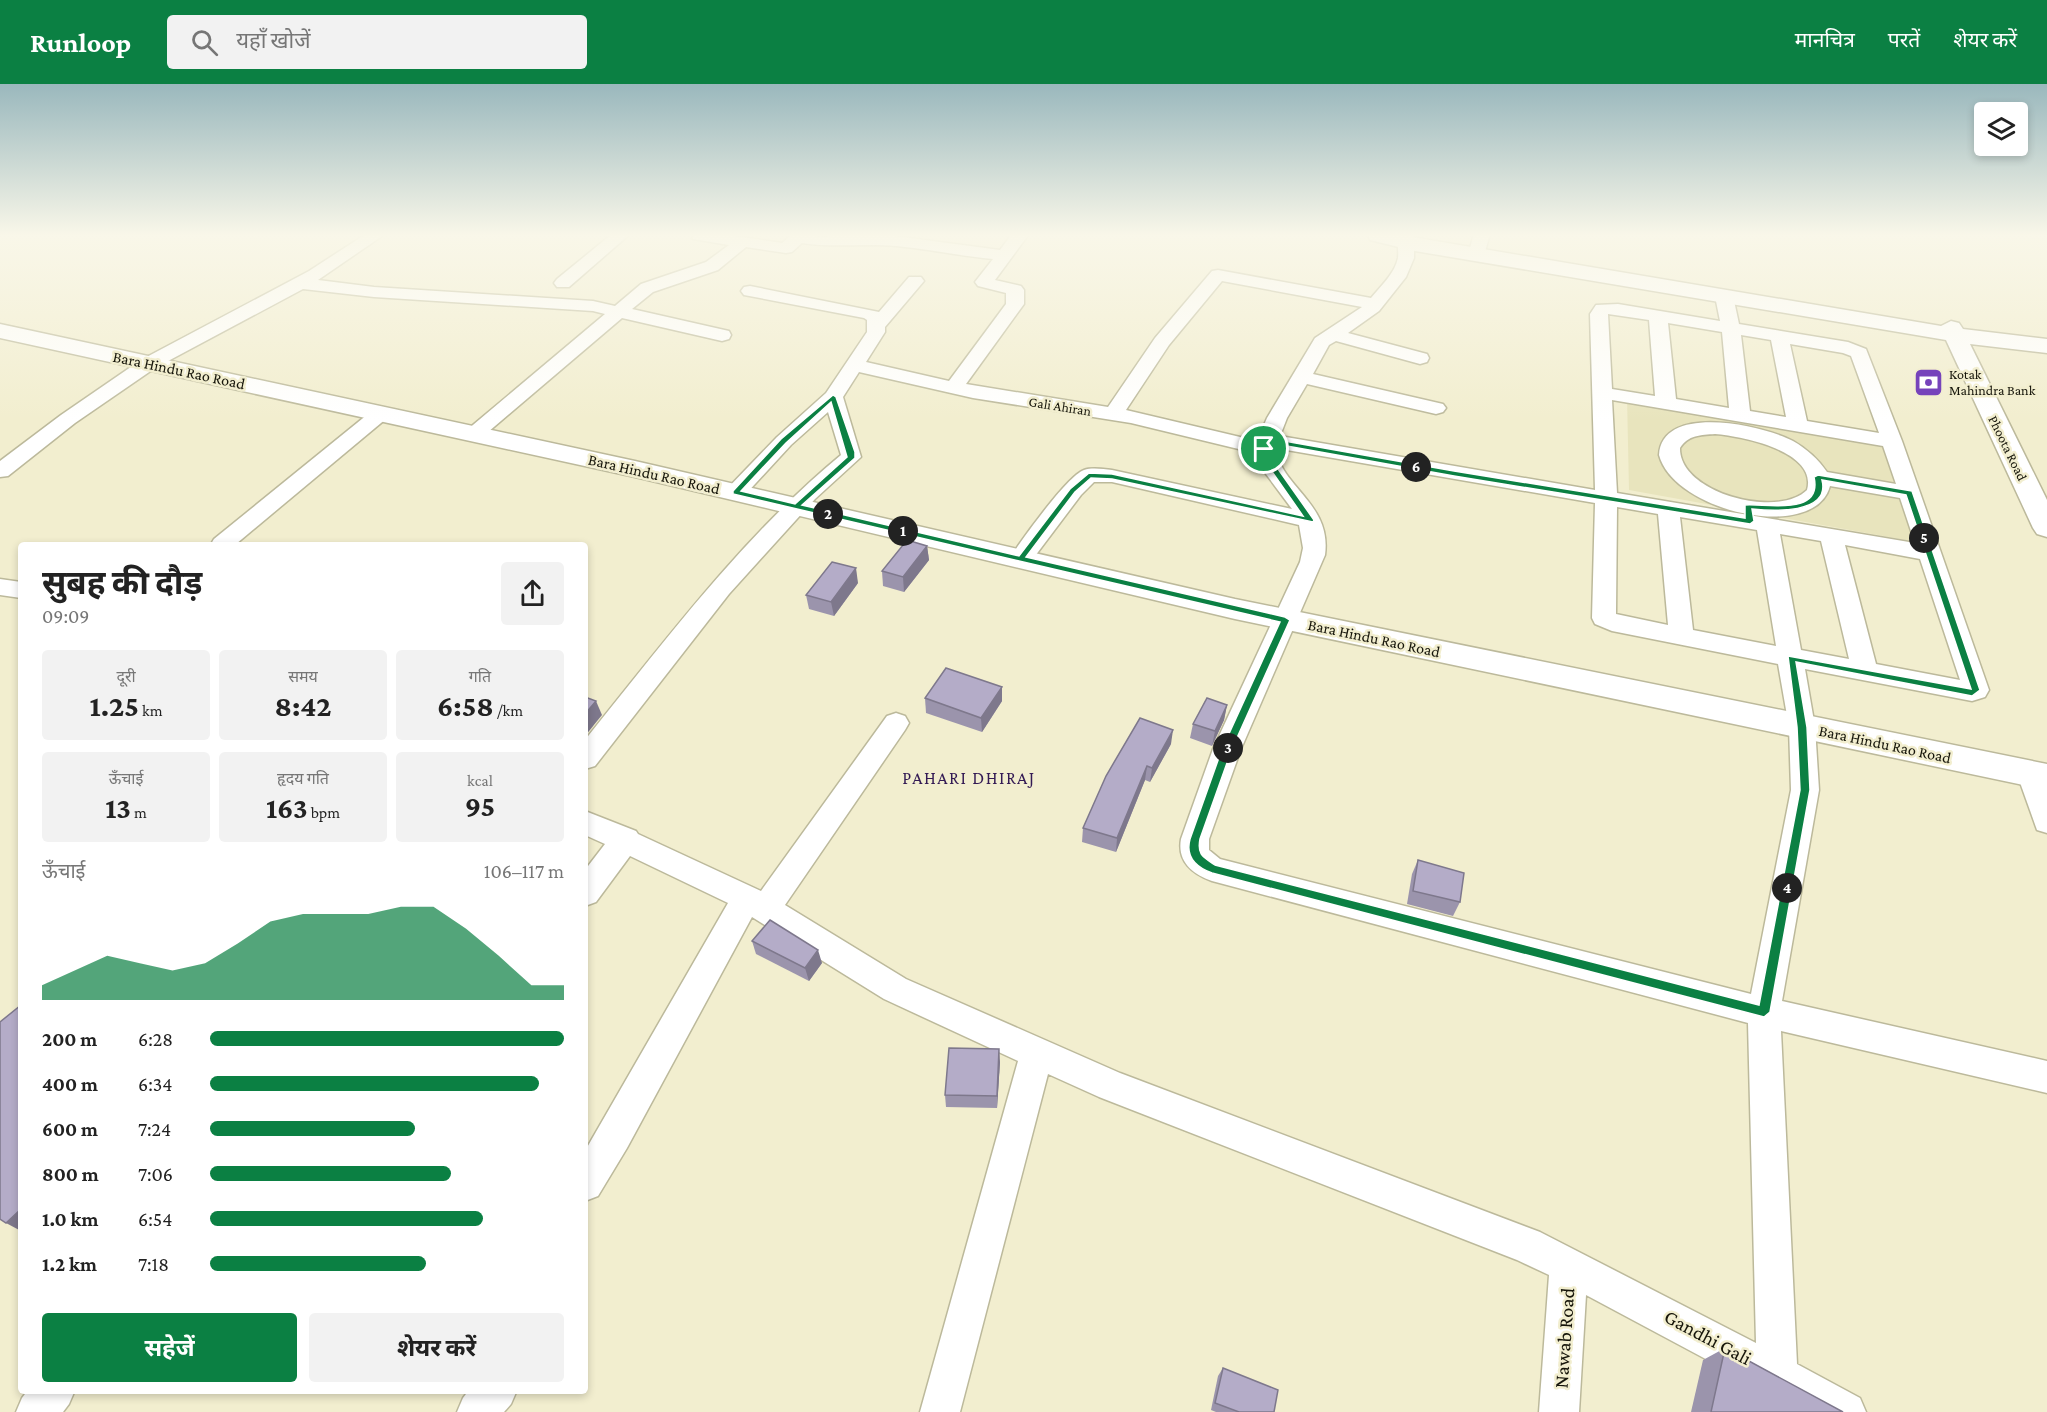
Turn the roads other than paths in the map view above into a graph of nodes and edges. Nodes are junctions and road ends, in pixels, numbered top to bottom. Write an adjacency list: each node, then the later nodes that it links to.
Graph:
1 (276, 296): 24 (street)
2 (439, 296): 13 (street)
3 (638, 296): 13 (street)
4 (776, 296): 15 (street)
5 (902, 296): 15 (street)
6 (1015, 296): 27 (street)
7 (1200, 296): 33 (street)
8 (1332, 296): 12 (street)
9 (1382, 296): 12 (street)
10 (1724, 296): 16 (street); 20 (street)
11 (1756, 296): 20 (street)
12 (1376, 304): 19 (street)
13 (620, 311): 18 (street); 36 (street)
14 (1658, 316): 16 (street); 28 (street); 30 (street)
15 (878, 324): 25 (street)
16 (1731, 328): 21 (street); 34 (street)
17 (0, 331): 24 (street, Bara Hindu Rao Road)
18 (722, 334)
19 (1331, 334): 23 (street); 26 (street)
20 (1967, 334): 22 (street); 41 (street, Phoota Road); 49 (street, Phoota Road)
21 (1779, 336): 35 (street); 37 (street)
22 (2047, 346)
23 (1420, 358)
24 (148, 364): 32 (street, Bara Hindu Rao Road); 39 (street)
25 (855, 365): 27 (street, Gali Ahiran); 29 (street)
26 (1301, 377): 31 (street); 38 (street)
27 (954, 387): 33 (street, Gali Ahiran)
28 (1603, 393): 30 (street); 44 (street)
29 (833, 397): 42 (street); 45 (street)
30 (1666, 403): 34 (street)
31 (1436, 408)
32 (381, 414): 36 (street, Bara Hindu Rao Road); 51 (street)
33 (1113, 414): 38 (street, Gali Ahiran)
34 (1738, 420): 35 (street); 40 (street); 47 (street)
35 (1798, 425): 37 (street)
36 (474, 434): 42 (street, Bara Hindu Rao Road)
37 (1892, 441): 43 (street)
38 (1266, 444): 44 (street, Gali Ahiran); 48 (street)
39 (0, 471)
40 (1818, 477): 43 (street); 47 (street)
41 (2047, 488)
42 (735, 492): 45 (street, Bara Hindu Rao Road)
43 (1910, 493): 52 (street)
44 (1606, 497): 46 (street, Gali Ahiran); 57 (street)
45 (796, 506): 53 (street, Bara Hindu Rao Road); 62 (street)
46 (1668, 507): 47 (street, Gali Ahiran); 57 (street)
47 (1752, 510): 50 (street); 58 (street)
48 (1310, 520): 53 (street); 56 (street)
49 (2047, 528)
50 (1831, 536): 52 (street); 59 (street)
51 (224, 542)
52 (1929, 553): 59 (street)
53 (1021, 559): 56 (street, Bara Hindu Rao Road)
54 (0, 586): 55 (street)
55 (18, 589)
56 (1285, 620): 61 (street, Bara Hindu Rao Road); 69 (street)
57 (1682, 636): 58 (street)
58 (1791, 658): 59 (street); 61 (street)
59 (1865, 673)
60 (896, 723): 68 (street)
61 (1802, 727): 63 (street, Bara Hindu Rao Road); 69 (street)
62 (588, 755)
63 (2039, 776): 64 (street)
64 (2047, 822)
65 (588, 823): 66 (street, Gandhi Gali)
66 (626, 839): 67 (street); 68 (street, Gandhi Gali)
67 (588, 889)
68 (756, 904): 70 (street, Gandhi Gali); 72 (street)
69 (1764, 1012): 71 (street); 74 (street)
70 (1037, 1053): 73 (street, Gandhi Gali); 79 (street)
71 (2047, 1077)
72 (588, 1178)
73 (1569, 1264): 74 (street, Gandhi Gali); 80 (street, Nawab Road)
74 (1777, 1373): 81 (street, Gandhi Gali)
75 (52, 1394): 77 (street)
76 (493, 1394): 78 (street)
77 (36, 1412)
78 (477, 1412)
79 (940, 1412)
80 (1559, 1412)
81 (1846, 1412)

